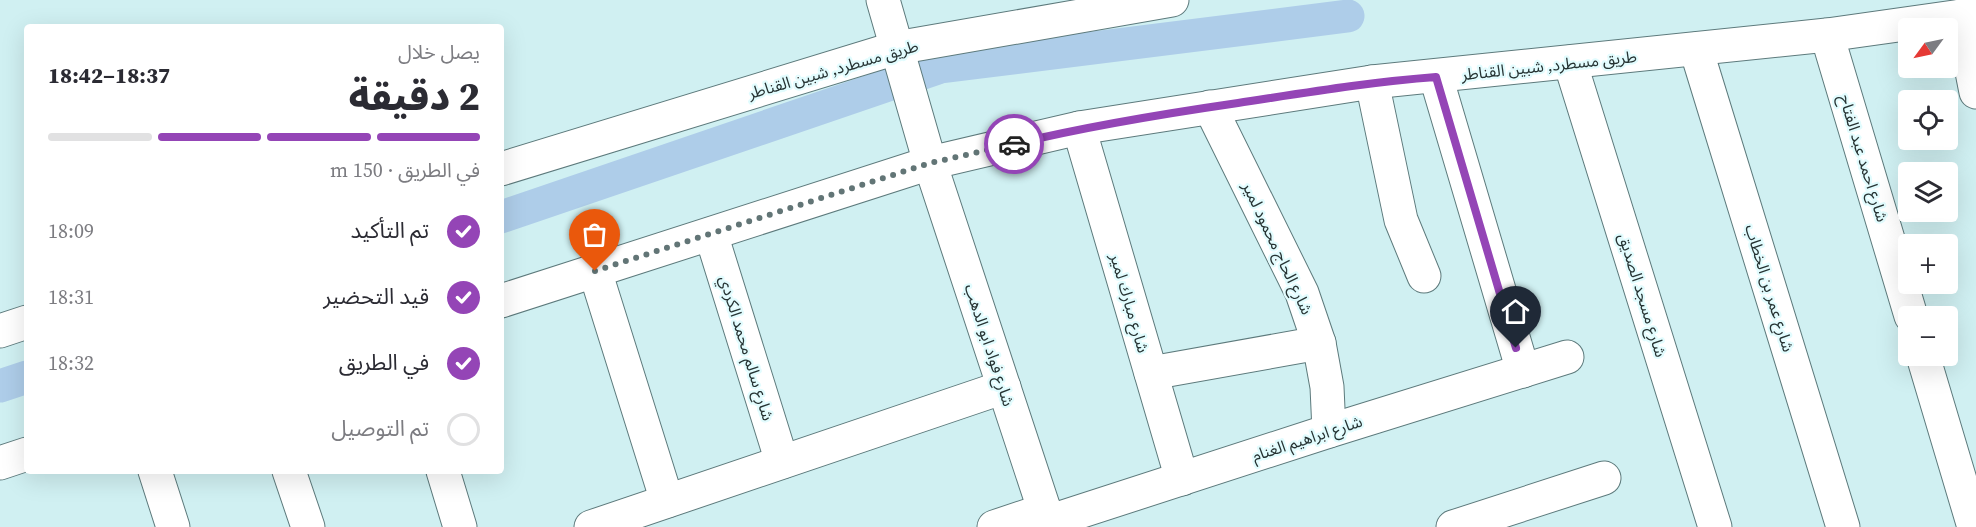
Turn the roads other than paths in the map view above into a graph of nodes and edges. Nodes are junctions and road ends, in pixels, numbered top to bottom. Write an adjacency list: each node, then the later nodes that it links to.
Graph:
1 (883, 0): 6 (street, شارع فواد ابو الدهب)
2 (1162, 1): 3 (street, طريق مسطرد, شبين القناطر)
3 (1014, 13): 6 (street, طريق مسطرد, شبين القناطر)
4 (1952, 13): 5 (street, طريق مسطرد, شبين القناطر); 11 (street)
5 (1827, 35): 7 (street, طريق مسطرد, شبين القناطر); 20 (street, شارع احمد عبد الفتاح)
6 (896, 48): 14 (street, شارع فواد ابو الدهب); 15 (street, طريق مسطرد, شبين القناطر)
7 (1696, 49): 8 (street, طريق مسطرد, شبين القناطر); 47 (street, شارع عمر بن الخطاب)
8 (1570, 62): 9 (street, طريق مسطرد, شبين القناطر); 46 (street, شارع مسجد الصديق)
9 (1436, 77): 10 (street, طريق مسطرد, شبين القناطر); 26 (street)
10 (1372, 82): 12 (street, طريق مسطرد, شبين القناطر); 18 (street)
11 (1976, 92)
12 (1210, 107): 13 (street, طريق مسطرد, شبين القناطر); 23 (street, شارع الحاج محمود لمير)
13 (1079, 128): 14 (street, طريق مسطرد, شبين القناطر); 27 (street, شارع مبارك لمير)
14 (930, 163): 16 (street, طريق مسطرد, شبين القناطر); 28 (street, شارع فواد ابو الدهب)
15 (504, 168)
16 (711, 234): 17 (street, طريق مسطرد, شبين القناطر); 31 (street, شارع سالم محمد الكردي)
17 (595, 271): 19 (street, طريق مسطرد, شبين القناطر); 38 (street)
18 (1425, 276)
19 (504, 300)
20 (1908, 306)
21 (24, 323): 22 (street)
22 (0, 331)
23 (1320, 343): 27 (street); 29 (street, شارع الحاج محمود لمير)
24 (1567, 357): 26 (street, شارع ابراهيم الغنام)
25 (1926, 366): 48 (street)
26 (1523, 371): 29 (street, شارع ابراهيم الغنام)
27 (1151, 373): 36 (street, شارع مبارك لمير)
28 (1004, 387): 31 (street); 39 (street, شارع فواد ابو الدهب)
29 (1329, 431): 36 (street, شارع ابراهيم الغنام)
30 (24, 455): 32 (street)
31 (782, 462): 38 (street)
32 (0, 463)
33 (156, 474): 40 (street)
34 (290, 474): 41 (street)
35 (444, 474): 42 (street)
36 (1182, 478): 39 (street, شارع ابراهيم الغنام)
37 (1604, 478): 45 (street)
38 (667, 501): 43 (street)
39 (1048, 520): 44 (street, شارع ابراهيم الغنام)
40 (173, 527)
41 (308, 527)
42 (460, 527)
43 (591, 527)
44 (994, 527)
45 (1454, 527)
46 (1715, 527)
47 (1843, 527)
48 (1974, 527)

